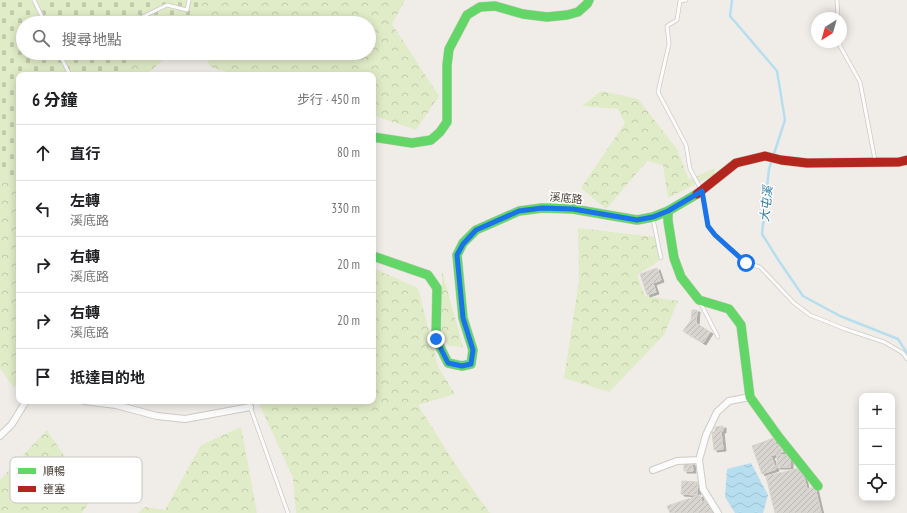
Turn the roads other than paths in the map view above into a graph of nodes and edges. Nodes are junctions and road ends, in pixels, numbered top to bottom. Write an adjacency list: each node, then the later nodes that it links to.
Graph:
1 (34, 0): 7 (lane)
2 (190, 0): 8 (lane)
3 (589, 0): 12 (street)
4 (686, 0): 15 (lane)
5 (837, 0): 6 (lane)
6 (838, 12)
7 (42, 16)
8 (144, 16)
9 (841, 48): 14 (lane)
10 (62, 60): 11 (lane)
11 (68, 72)
12 (376, 137)
13 (907, 160): 14 (street, 溪底路)
14 (875, 163): 15 (street, 溪底路)
15 (702, 191): 16 (street, 溪底路); 22 (lane)
16 (668, 211): 17 (street, 溪底路); 20 (street)
17 (653, 217): 18 (street, 溪底路); 19 (lane)
18 (376, 257)
19 (660, 258)
20 (699, 300): 21 (lane); 23 (street)
21 (718, 337)
22 (907, 359)
23 (750, 397): 28 (street); 30 (street)
24 (24, 404): 27 (street)
25 (108, 404): 26 (street)
26 (249, 404): 31 (lane)
27 (0, 436)
28 (699, 460): 29 (street); 32 (street)
29 (653, 470)
30 (818, 486)
31 (288, 513)
32 (718, 513)

